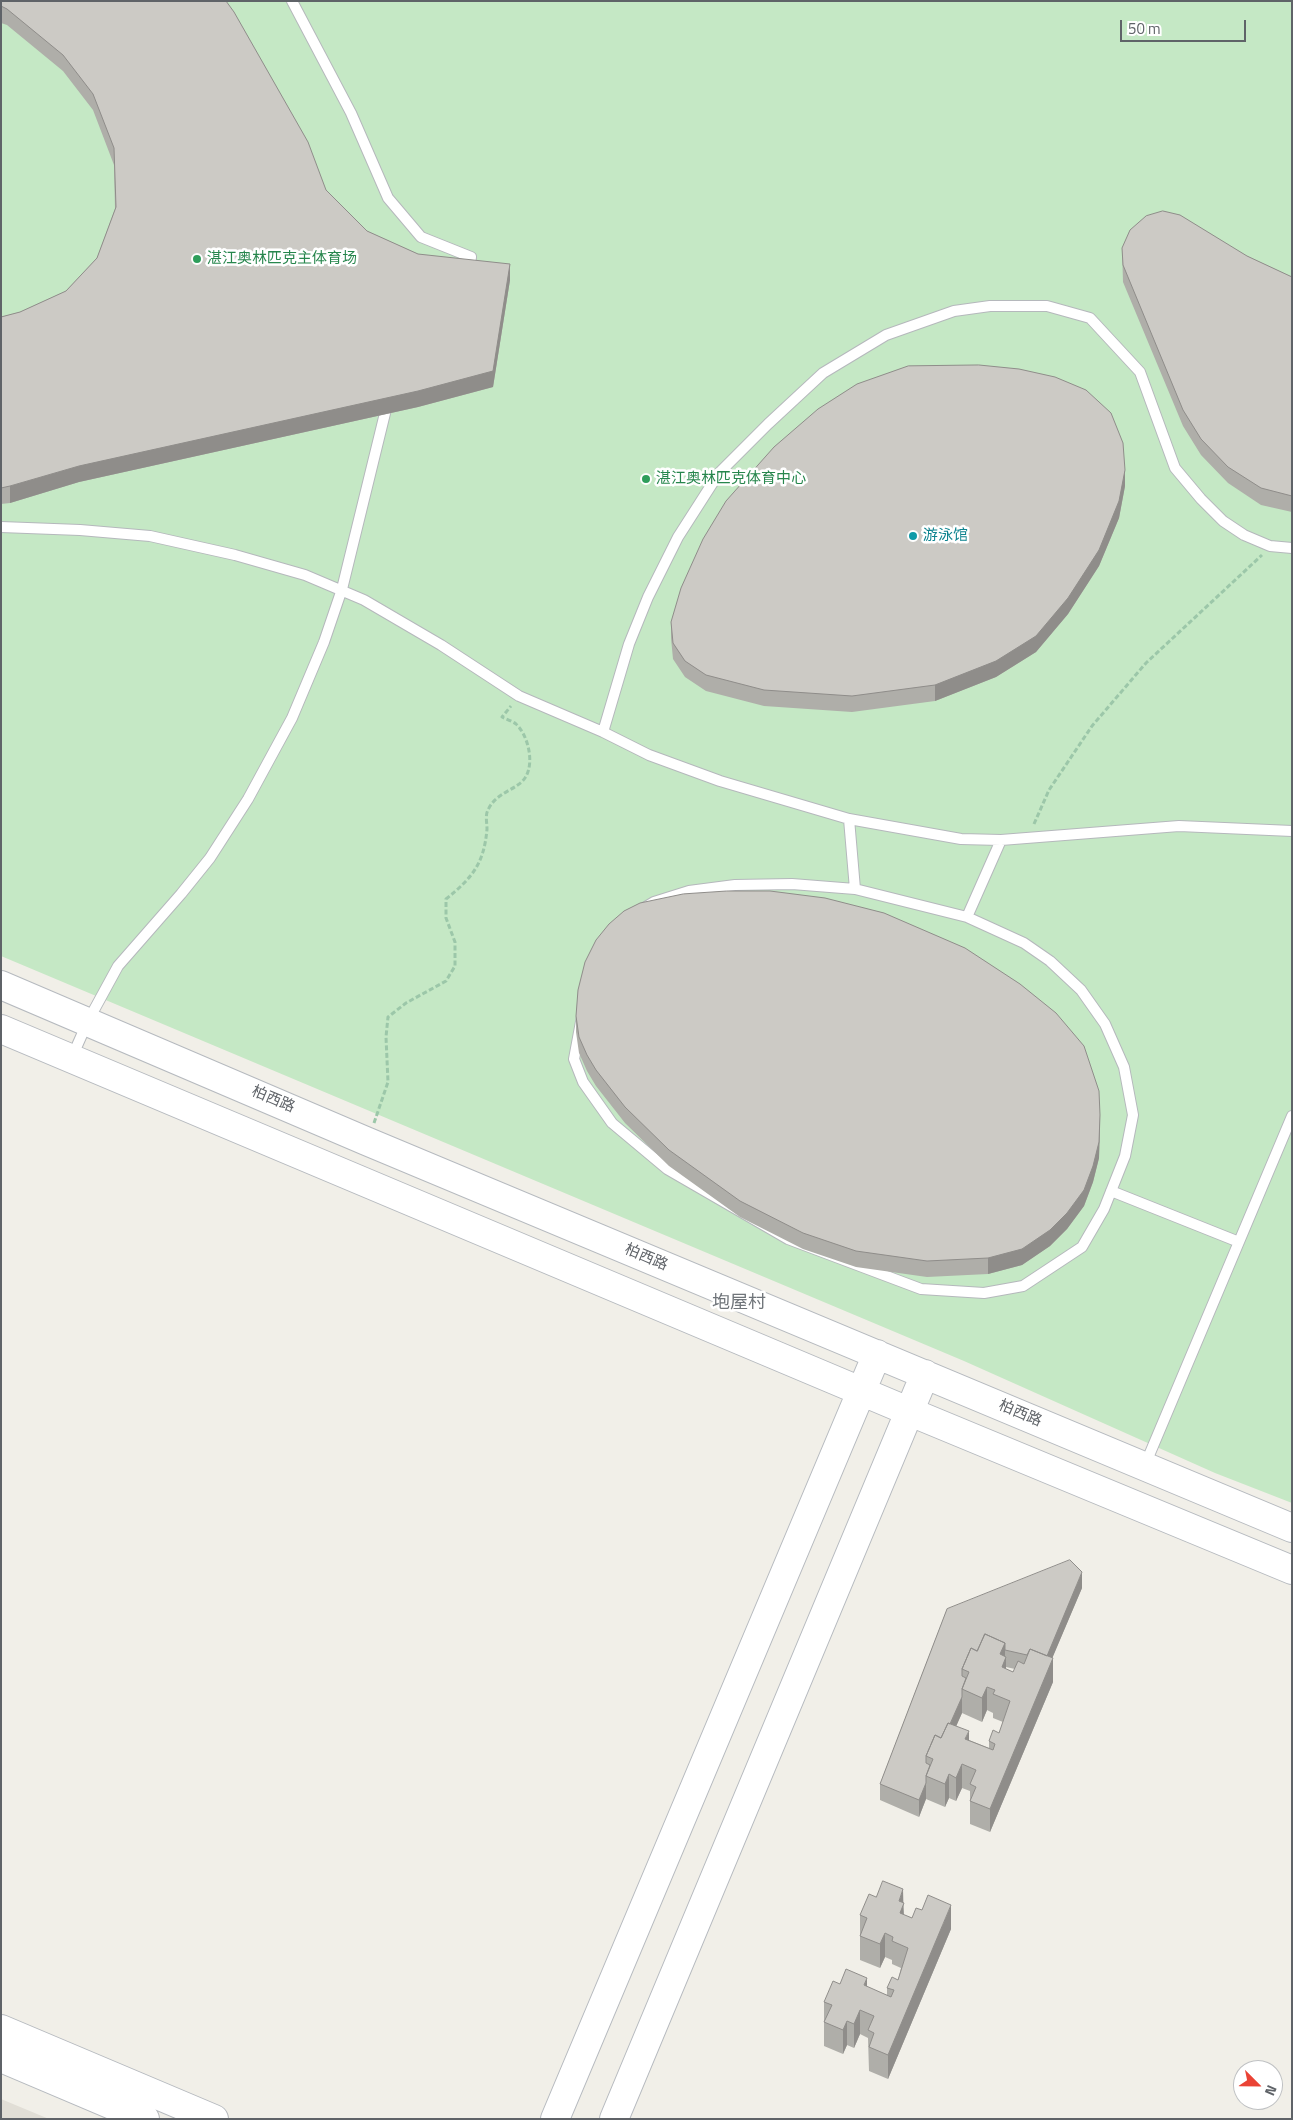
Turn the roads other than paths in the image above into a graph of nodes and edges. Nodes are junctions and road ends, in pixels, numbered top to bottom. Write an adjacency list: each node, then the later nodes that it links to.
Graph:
1 (292, 1): 2 (lane)
2 (467, 284)
3 (398, 392): 6 (lane)
4 (1, 528): 6 (lane)
5 (1292, 548): 7 (lane)
6 (342, 589): 7 (lane); 14 (lane)
7 (603, 732): 8 (lane)
8 (849, 819): 10 (lane); 11 (lane)
9 (1292, 831): 10 (lane)
10 (1001, 840): 12 (lane)
11 (855, 889): 12 (lane); 18 (lane)
12 (967, 918): 18 (lane)
13 (1, 985): 14 (main road, 柏西路)
14 (88, 1021): 16 (lane); 20 (main road, 柏西路)
15 (1, 1029): 16 (main road)
16 (72, 1058): 22 (main road)
17 (1292, 1116): 19 (lane)
18 (1111, 1191): 19 (lane)
19 (1239, 1242): 24 (lane)
20 (878, 1354): 21 (main road, 柏西路); 22 (main road)
21 (925, 1374): 23 (main road); 24 (main road, 柏西路)
22 (862, 1392): 23 (main road); 31 (main road)
23 (908, 1411): 26 (main road); 32 (main road)
24 (1144, 1466): 25 (main road, 柏西路)
25 (1292, 1528)
26 (1292, 1570)
27 (1, 2029): 30 (main road)
28 (1, 2058): 29 (main road)
29 (145, 2119)
30 (214, 2119)
31 (555, 2119)
32 (614, 2119)

